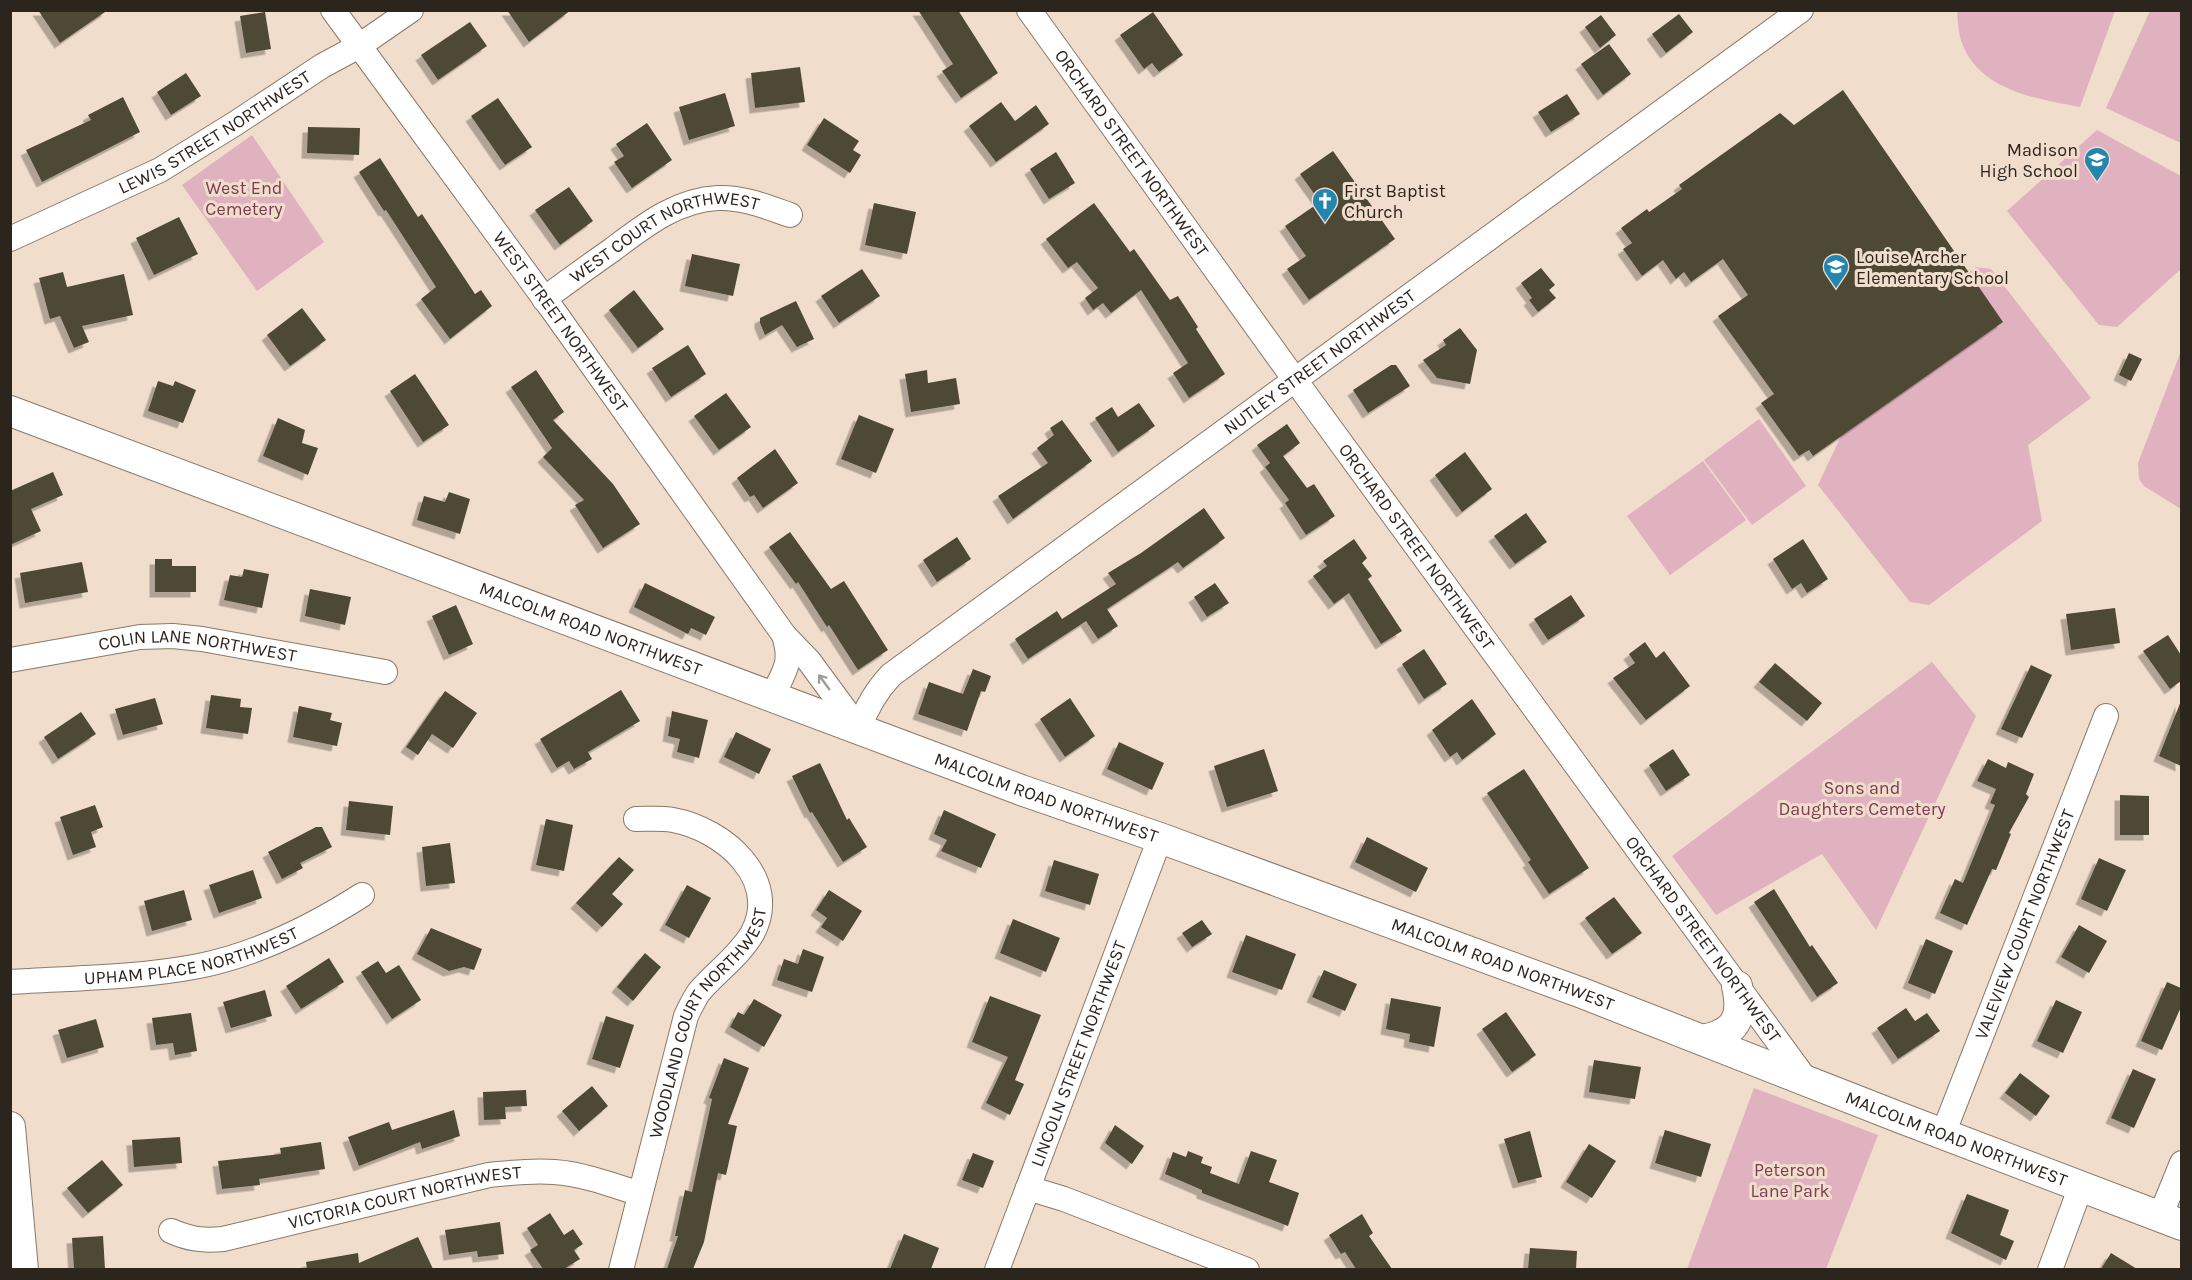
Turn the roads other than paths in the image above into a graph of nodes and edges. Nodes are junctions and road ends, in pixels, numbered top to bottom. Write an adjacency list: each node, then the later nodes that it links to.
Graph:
1 (333, 10): 5 (street, WEST STREET NORTHWEST)
2 (411, 10): 5 (street, LEWIS STREET NORTHWEST)
3 (1029, 10): 9 (street, ORCHARD STREET NORTHWEST)
4 (1800, 10): 9 (street, NUTLEY STREET NORTHWEST)
5 (359, 46): 7 (street, LEWIS STREET NORTHWEST); 8 (street, WEST STREET NORTHWEST)
6 (789, 215): 8 (street, WEST COURT NORTHWEST)
7 (10, 239)
8 (544, 299): 11 (street, WEST STREET NORTHWEST)
9 (1295, 380): 16 (street, NUTLEY STREET NORTHWEST); 21 (street, ORCHARD STREET NORTHWEST)
10 (10, 411): 14 (main road, MALCOLM ROAD NORTHWEST)
11 (784, 636): 14 (street); 16 (street, WEST STREET NORTHWEST, one-way to 11)
12 (10, 660): 13 (street, COLIN LANE NORTHWEST)
13 (386, 672)
14 (772, 697): 16 (main road, MALCOLM ROAD NORTHWEST)
15 (2106, 716): 25 (street, VALEVIEW COURT NORTHWEST)
16 (859, 729): 18 (main road, MALCOLM ROAD NORTHWEST)
17 (636, 819): 29 (street, WOODLAND COURT NORTHWEST)
18 (1160, 838): 22 (main road, MALCOLM ROAD NORTHWEST); 28 (street, LINCOLN STREET NORTHWEST)
19 (362, 895): 20 (street, UPHAM PLACE NORTHWEST)
20 (10, 982)
21 (1737, 986): 22 (main road); 23 (street, ORCHARD STREET NORTHWEST)
22 (1703, 1040): 23 (main road, MALCOLM ROAD NORTHWEST)
23 (1806, 1080): 25 (main road, MALCOLM ROAD NORTHWEST)
24 (10, 1127): 32 (main road)
25 (1943, 1134): 27 (main road, MALCOLM ROAD NORTHWEST)
26 (2181, 1163): 30 (street)
27 (2081, 1186): 30 (main road, MALCOLM ROAD NORTHWEST); 36 (street)
28 (1028, 1188): 34 (street, LINCOLN STREET NORTHWEST); 35 (street)
29 (640, 1194): 31 (street, VICTORIA COURT NORTHWEST); 33 (street, WOODLAND COURT NORTHWEST)
30 (2171, 1221)
31 (171, 1231)
32 (23, 1269)
33 (621, 1269)
34 (997, 1269)
35 (1247, 1269)
36 (2050, 1269)

